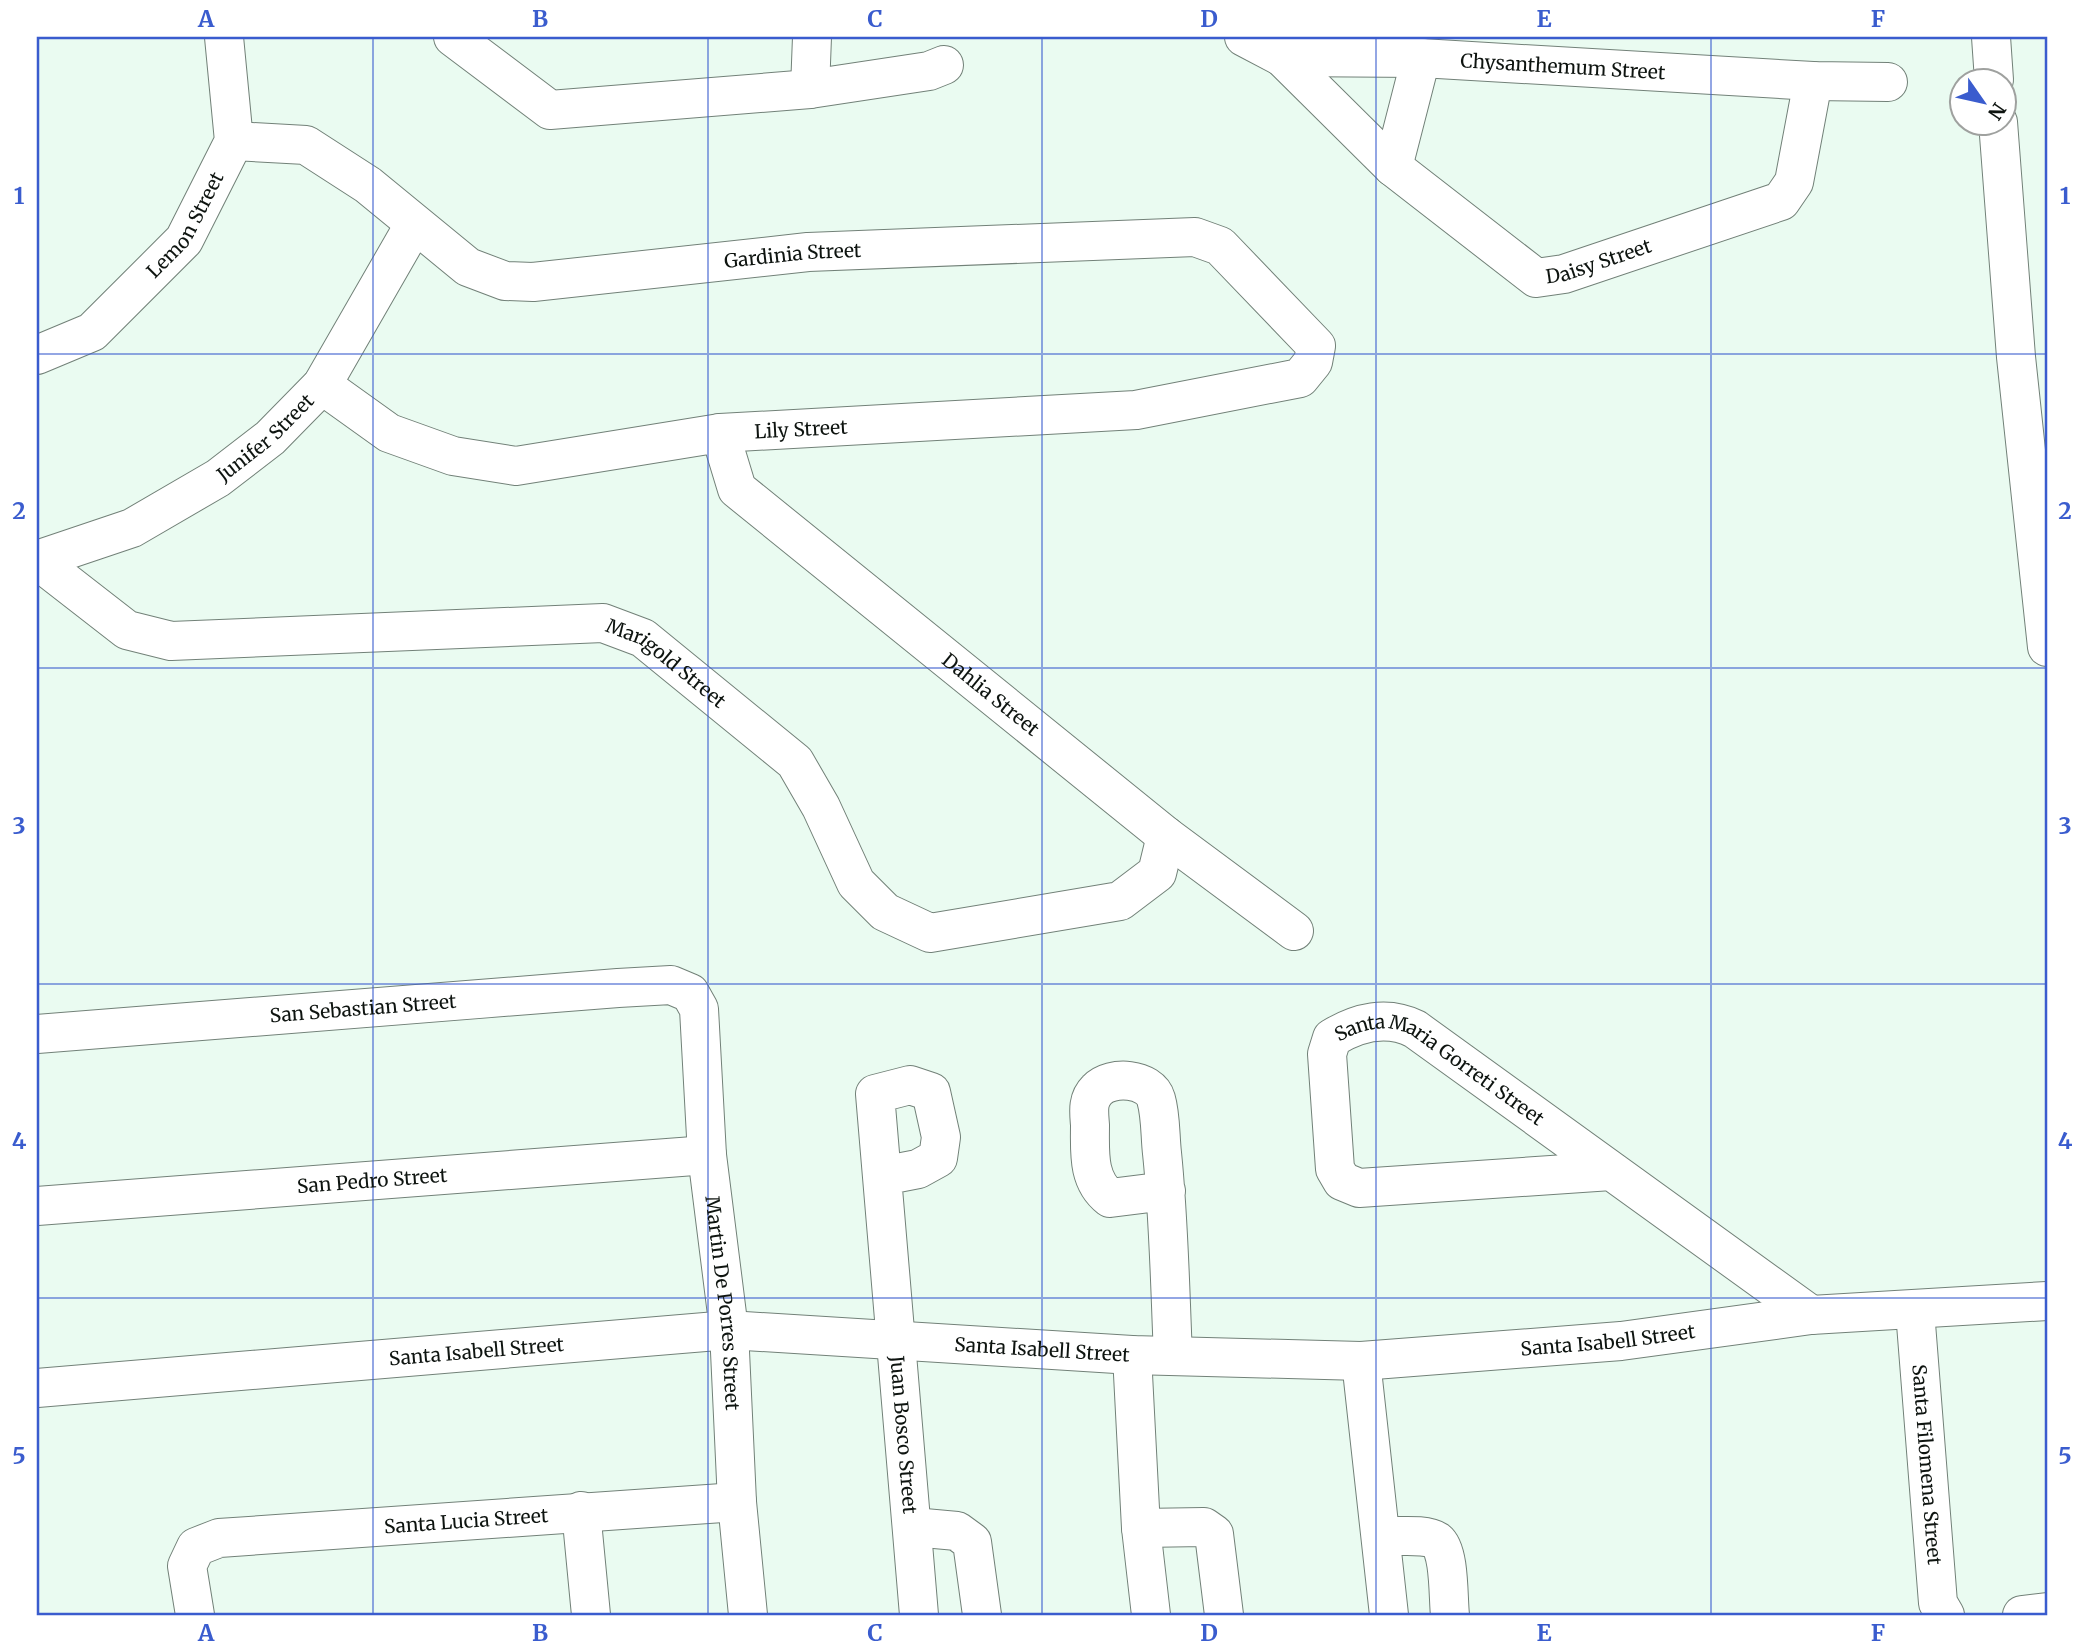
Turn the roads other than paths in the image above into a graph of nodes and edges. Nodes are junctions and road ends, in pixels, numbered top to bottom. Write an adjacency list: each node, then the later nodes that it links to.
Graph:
1 (224, 37): 14 (street)
2 (453, 37): 12 (street)
3 (812, 37): 12 (street)
4 (1244, 37): 6 (street, Chysanthemum Street)
5 (1991, 37): 9 (street)
6 (1282, 57): 7 (street, Chysanthemum Street); 15 (street, Daisy Street)
7 (1421, 58): 10 (street, Chysanthemum Street); 15 (street)
8 (944, 65): 12 (street)
9 (1993, 66)
10 (1812, 81): 11 (street, Chysanthemum Street); 15 (street, Daisy Street)
11 (1888, 82)
12 (810, 89)
13 (1999, 136): 22 (street)
14 (234, 141): 16 (street, Gardinia Street); 17 (street, Lemon Street)
15 (1393, 167)
16 (414, 225): 18 (street, Gardinia Street); 19 (street, Junifer Street)
17 (37, 355)
18 (1300, 378): 20 (street, Lily Street)
19 (322, 385): 20 (street, Lily Street); 21 (street, Junifer Street)
20 (720, 433): 23 (street, Dahlia Street)
21 (37, 560): 23 (street, Marigold Street)
22 (2047, 647)
23 (1166, 836): 24 (street, Dahlia Street)
24 (1294, 931)
25 (690, 993): 26 (street, San Sebastian Street); 27 (street, Martin De Porres Street)
26 (37, 1034)
27 (707, 1155): 31 (street, San Pedro Street); 35 (street, Martin De Porres Street)
28 (1611, 1171): 28 (street, Santa Maria Gorreti Street); 34 (street, Santa Maria Gorreti Street)
29 (882, 1176): 36 (street, Juan Bosco Street)
30 (1166, 1191): 38 (street)
31 (37, 1206)
32 (2047, 1301): 33 (street, Santa Isabell Street)
33 (1915, 1311): 34 (street, Santa Isabell Street); 56 (street, Santa Filomena Street)
34 (1811, 1315): 39 (street, Santa Isabell Street)
35 (729, 1330): 36 (street, Santa Isabell Street); 40 (street, Santa Isabell Street); 41 (street, Martin De Porres Street)
36 (894, 1342): 37 (street, Santa Isabell Street); 43 (street, Juan Bosco Street)
37 (1132, 1355): 38 (street, Santa Isabell Street); 44 (street)
38 (1173, 1356): 39 (street, Santa Isabell Street)
39 (1361, 1361): 45 (street)
40 (37, 1388)
41 (737, 1502): 42 (street, Santa Lucia Street); 49 (street, Martin De Porres Street)
42 (581, 1511): 47 (street, Santa Lucia Street); 48 (street)
43 (913, 1527): 50 (street, Juan Bosco Street); 51 (street, Juan Bosco Street)
44 (1141, 1528): 52 (street); 53 (street)
45 (1382, 1536): 54 (street); 55 (street)
46 (2047, 1612): 57 (street)
47 (195, 1615)
48 (591, 1615)
49 (748, 1615)
50 (919, 1615)
51 (982, 1615)
52 (1151, 1615)
53 (1224, 1615)
54 (1389, 1615)
55 (1450, 1615)
56 (1945, 1615)
57 (2022, 1615)

